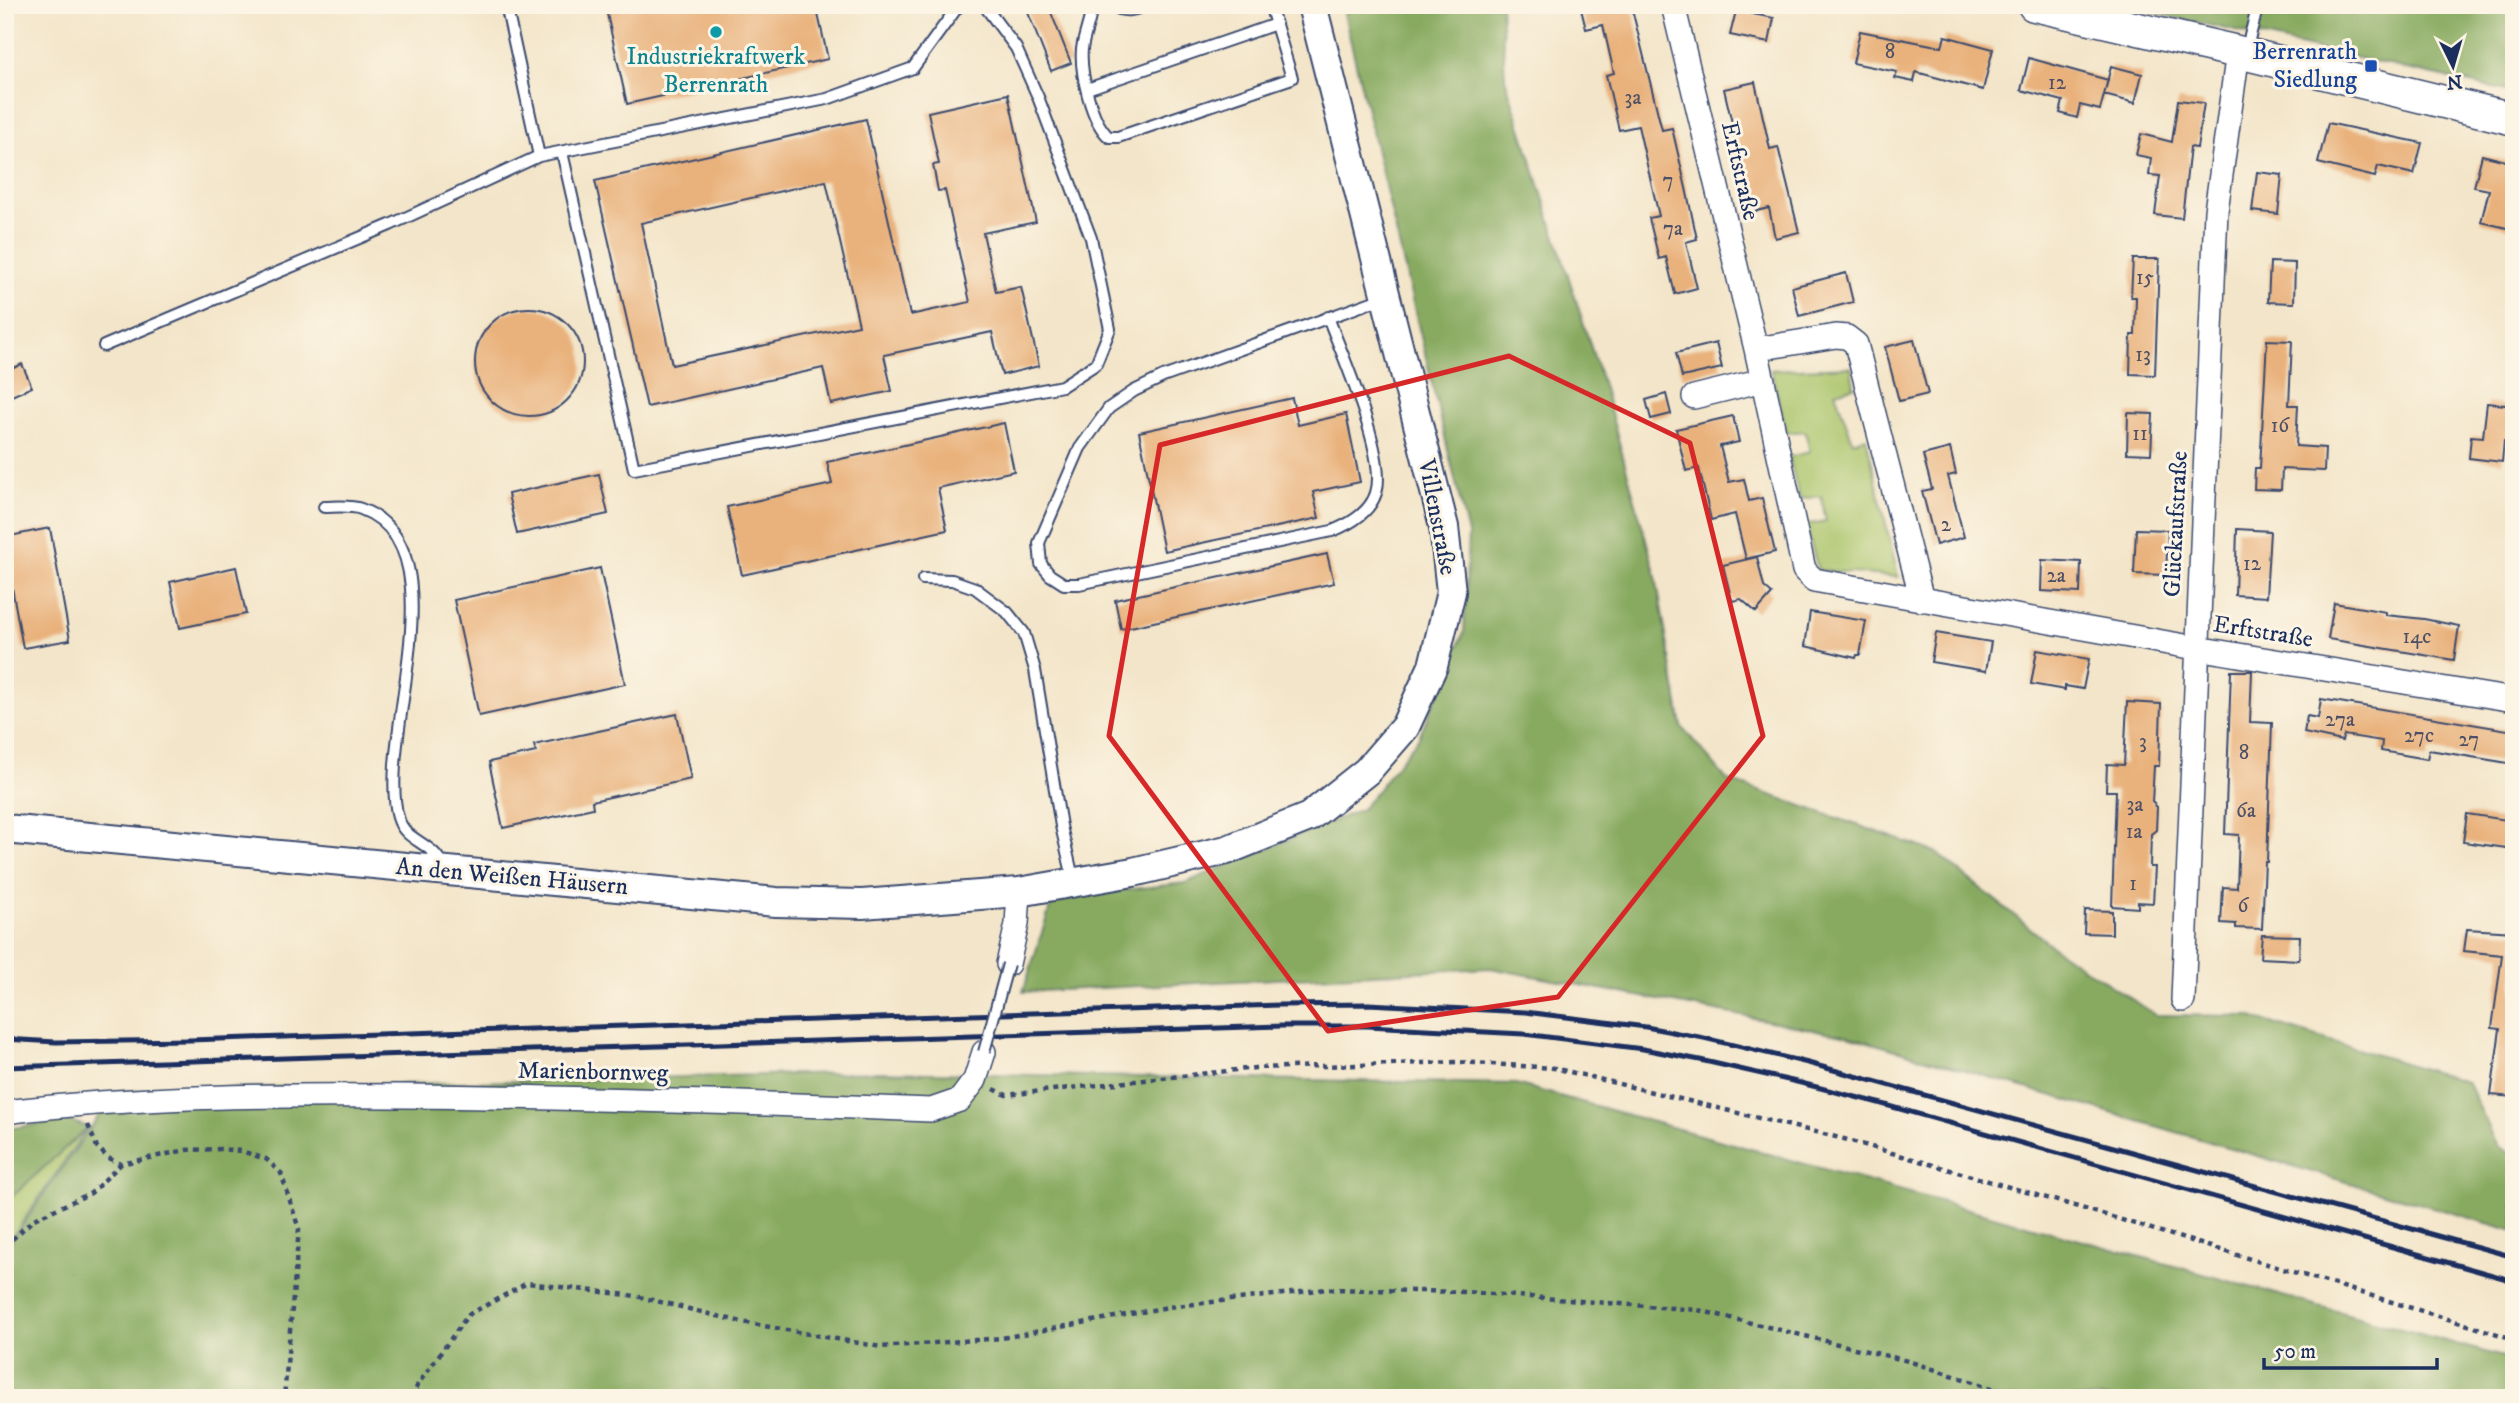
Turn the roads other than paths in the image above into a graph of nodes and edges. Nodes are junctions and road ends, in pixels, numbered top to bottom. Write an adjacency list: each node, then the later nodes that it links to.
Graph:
1 (506, 5): 17 (lane)
2 (959, 5): 16 (lane)
3 (984, 5): 16 (lane)
4 (1092, 5): 14 (lane)
5 (1112, 5): 6 (lane)
6 (1148, 5)
7 (1270, 5): 12 (lane)
8 (1312, 5): 18 (street, Villenstraße)
9 (1673, 5): 21 (street, Erftstraße)
10 (2034, 5): 13 (main road)
11 (2258, 5): 13 (lane)
12 (1276, 24): 14 (lane); 14 (lane)
13 (2242, 52): 15 (main road); 27 (street, Glückaufstraße)
14 (1087, 89)
15 (2514, 119)
16 (562, 152): 17 (lane)
17 (539, 156): 20 (lane)
18 (1386, 298): 19 (lane); 31 (street, Villenstraße)
19 (1328, 317): 19 (lane)
20 (104, 346)
21 (1756, 349): 22 (street, Erftstraße); 26 (street)
22 (1763, 380): 23 (street); 26 (street, Erftstraße)
23 (1694, 397)
24 (324, 507): 30 (lane)
25 (923, 579): 31 (lane)
26 (1922, 600): 27 (street, Erftstraße)
27 (2196, 648): 28 (street, Erftstraße); 34 (street, Glückaufstraße)
28 (2514, 700)
29 (5, 829): 30 (street, An den Weißen Häusern)
30 (448, 871): 32 (street, An den Weißen Häusern)
31 (1074, 882): 32 (street, Villenstraße)
32 (1019, 892): 33 (street, Marienbornweg)
33 (1009, 964): 35 (lane, Marienbornweg, bridge)
34 (2183, 1000)
35 (985, 1052): 36 (street, Marienbornweg)
36 (5, 1112)

